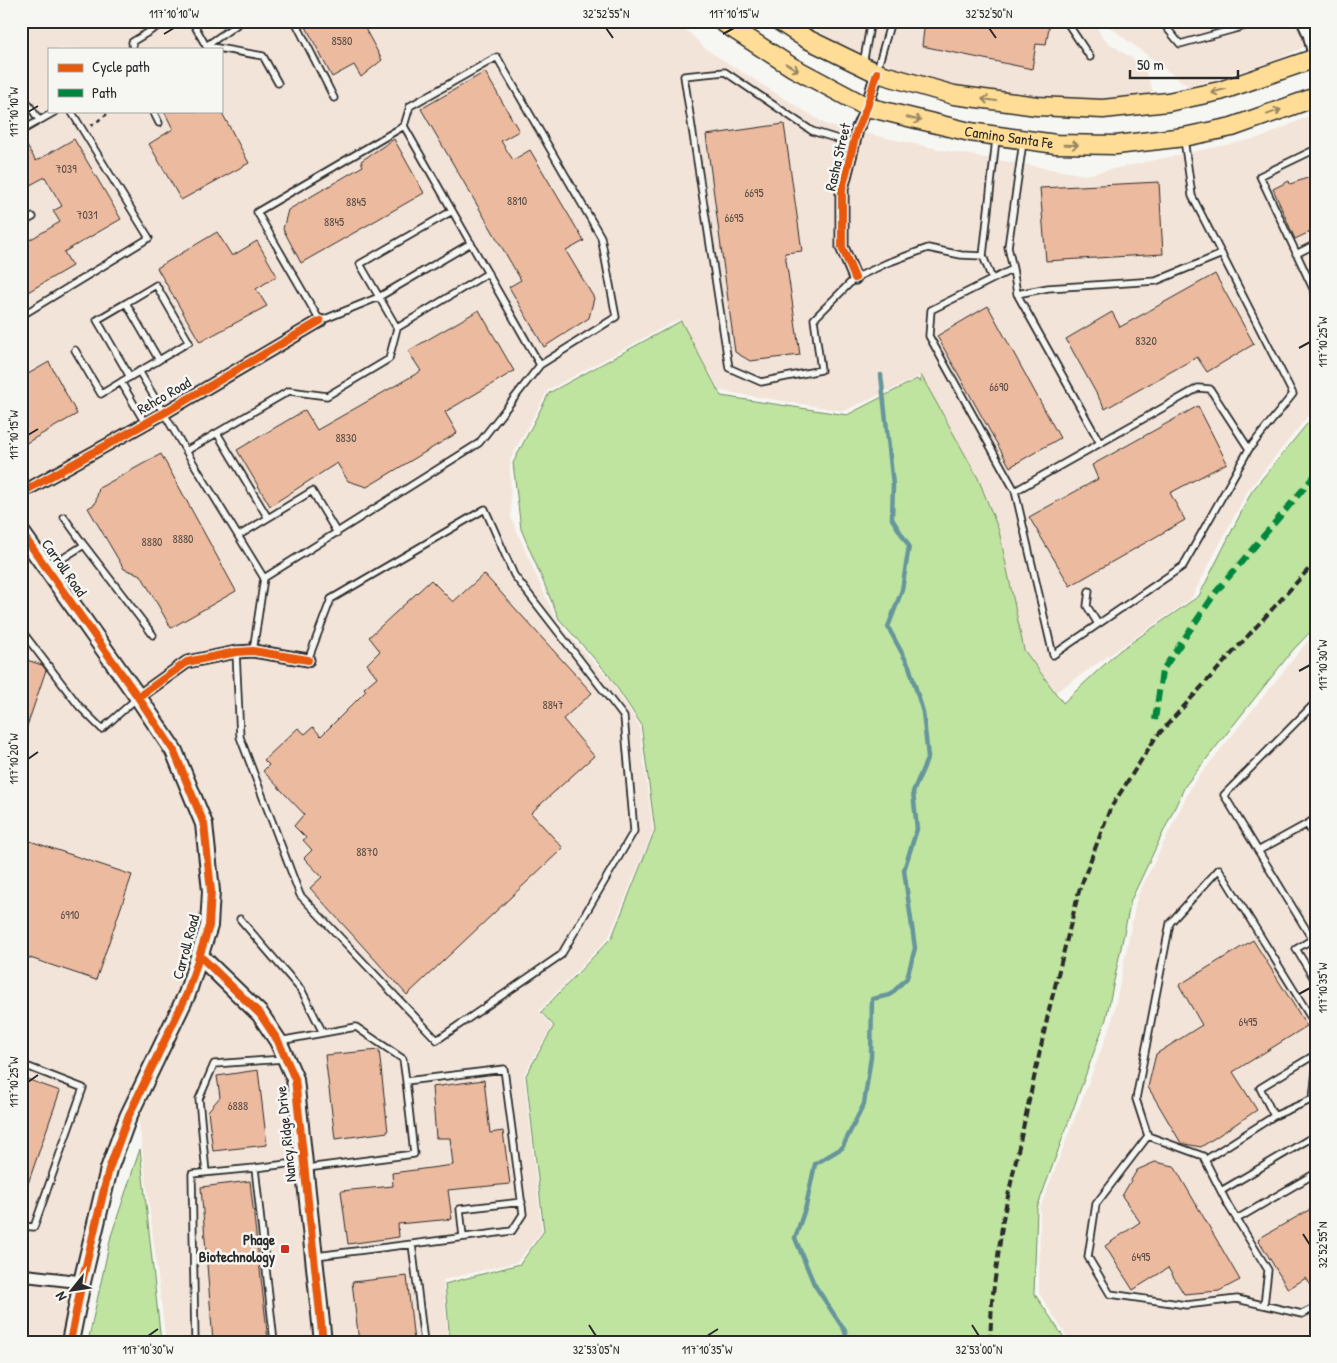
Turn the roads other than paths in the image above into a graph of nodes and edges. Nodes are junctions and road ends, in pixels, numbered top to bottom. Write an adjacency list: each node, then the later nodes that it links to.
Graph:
1 (167, 21): 14 (lane)
2 (192, 21): 13 (lane)
3 (242, 21): 13 (lane)
4 (295, 21): 23 (lane)
5 (721, 21): 24 (main road, Camino Santa Fe, one-way to 24)
6 (779, 21): 19 (main road)
7 (871, 21): 19 (lane)
8 (891, 21): 19 (lane)
9 (1066, 21): 17 (lane)
10 (1161, 21): 11 (lane)
11 (1256, 21)
12 (1303, 21): 18 (street)
13 (206, 46): 15 (lane)
14 (133, 48)
15 (217, 48)
16 (222, 49): 20 (lane)
17 (1090, 57)
18 (1315, 60): 19 (main road, one-way to 19)
19 (870, 69): 24 (street, Rasha Street)
20 (278, 83)
21 (21, 93): 28 (lane)
22 (1316, 96): 33 (main road, Camino Santa Fe, one-way to 22)
23 (334, 98)
24 (867, 107): 32 (main road, Camino Santa Fe, one-way to 32); 35 (street, Rasha Street)
25 (54, 112): 28 (lane)
26 (72, 112): 53 (lane)
27 (153, 112): 29 (lane)
28 (39, 120): 31 (lane)
29 (159, 123)
30 (404, 126): 37 (lane); 54 (lane); 58 (lane)
31 (21, 131)
32 (996, 136): 34 (main road, Camino Santa Fe); 44 (lane)
33 (1184, 137): 34 (main road, Camino Santa Fe, one-way to 33); 42 (lane)
34 (1023, 140): 45 (lane)
35 (854, 144): 47 (street, Rasha Street); 47 (lane)
36 (1316, 149): 43 (lane)
37 (452, 211): 40 (lane); 51 (lane)
38 (33, 216): 39 (lane)
39 (21, 223)
40 (471, 243): 46 (lane); 51 (lane)
41 (1316, 244): 43 (lane)
42 (1222, 254): 49 (lane); 66 (lane)
43 (1296, 254): 50 (lane)
44 (983, 256): 47 (lane); 48 (lane)
45 (1013, 268): 48 (lane); 49 (lane)
46 (488, 273): 55 (lane); 58 (lane)
47 (855, 278)
48 (992, 279): 68 (lane)
49 (1017, 294): 65 (lane)
50 (1316, 295)
51 (379, 297): 54 (lane); 55 (lane)
52 (126, 303): 57 (lane); 57 (lane); 60 (lane)
53 (21, 316)
54 (320, 321): 62 (street, Rehco Road)
55 (397, 328): 64 (lane)
56 (75, 350): 61 (lane)
57 (159, 360): 59 (lane)
58 (540, 365): 73 (lane)
59 (139, 372): 60 (lane); 62 (lane)
60 (130, 377): 61 (lane)
61 (121, 382): 63 (lane)
62 (164, 413): 63 (street, Rehco Road); 67 (lane)
63 (145, 423): 69 (street, Rehco Road)
64 (217, 433): 67 (lane); 71 (lane)
65 (1100, 443): 66 (lane); 68 (lane)
66 (1249, 449): 79 (lane)
67 (186, 451): 74 (lane)
68 (1015, 491): 79 (lane)
69 (21, 493)
70 (64, 517): 75 (lane)
71 (268, 518): 73 (lane); 74 (lane)
72 (21, 532): 76 (main road, Carroll Road)
73 (337, 533): 77 (lane)
74 (238, 536): 77 (lane)
75 (84, 545): 76 (lane); 81 (lane)
76 (47, 569): 85 (main road, Carroll Road)
77 (264, 578): 82 (lane)
78 (1090, 591): 79 (lane)
79 (1098, 624)
80 (21, 630): 85 (lane)
81 (153, 635)
82 (253, 650): 83 (street); 84 (street)
83 (236, 652): 84 (lane); 85 (street)
84 (308, 660)
85 (138, 697): 93 (main road, Carroll Road)
86 (1316, 702): 90 (lane)
87 (1316, 818): 88 (lane)
88 (1307, 824): 89 (lane); 90 (lane)
89 (1316, 840)
90 (1258, 851): 92 (lane)
91 (240, 919): 96 (lane)
92 (1314, 938): 94 (lane)
93 (200, 956): 97 (main road, Nancy Ridge Drive); 120 (main road, Carroll Road)
94 (1316, 982)
95 (1316, 1026): 106 (lane)
96 (323, 1033): 97 (lane); 102 (lane)
97 (278, 1041): 99 (main road, Nancy Ridge Drive)
98 (1316, 1054): 104 (lane)
99 (286, 1059): 108 (main road, Nancy Ridge Drive); 110 (lane)
100 (21, 1064): 115 (lane)
101 (1316, 1070): 103 (lane)
102 (406, 1081): 108 (lane); 113 (lane)
103 (1314, 1101): 104 (lane)
104 (1274, 1116): 107 (lane)
105 (1316, 1134): 112 (lane)
106 (1148, 1136): 107 (lane); 121 (lane)
107 (1205, 1160): 112 (lane)
108 (304, 1165): 109 (lane); 118 (main road, Nancy Ridge Drive)
109 (255, 1168): 110 (lane); 125 (lane)
110 (206, 1173): 124 (lane)
111 (1316, 1174): 114 (lane)
112 (1221, 1191): 114 (lane)
113 (522, 1202): 116 (lane); 116 (lane)
114 (1237, 1219): 121 (lane)
115 (21, 1226)
116 (463, 1237): 117 (lane)
117 (412, 1244): 118 (lane); 127 (lane)
118 (314, 1256): 126 (main road, Nancy Ridge Drive)
119 (21, 1275): 120 (street)
120 (82, 1282): 123 (main road, Carroll Road)
121 (1264, 1305): 122 (lane)
122 (1316, 1307)
123 (70, 1342)
124 (195, 1342)
125 (274, 1342)
126 (323, 1342)
127 (424, 1342)

